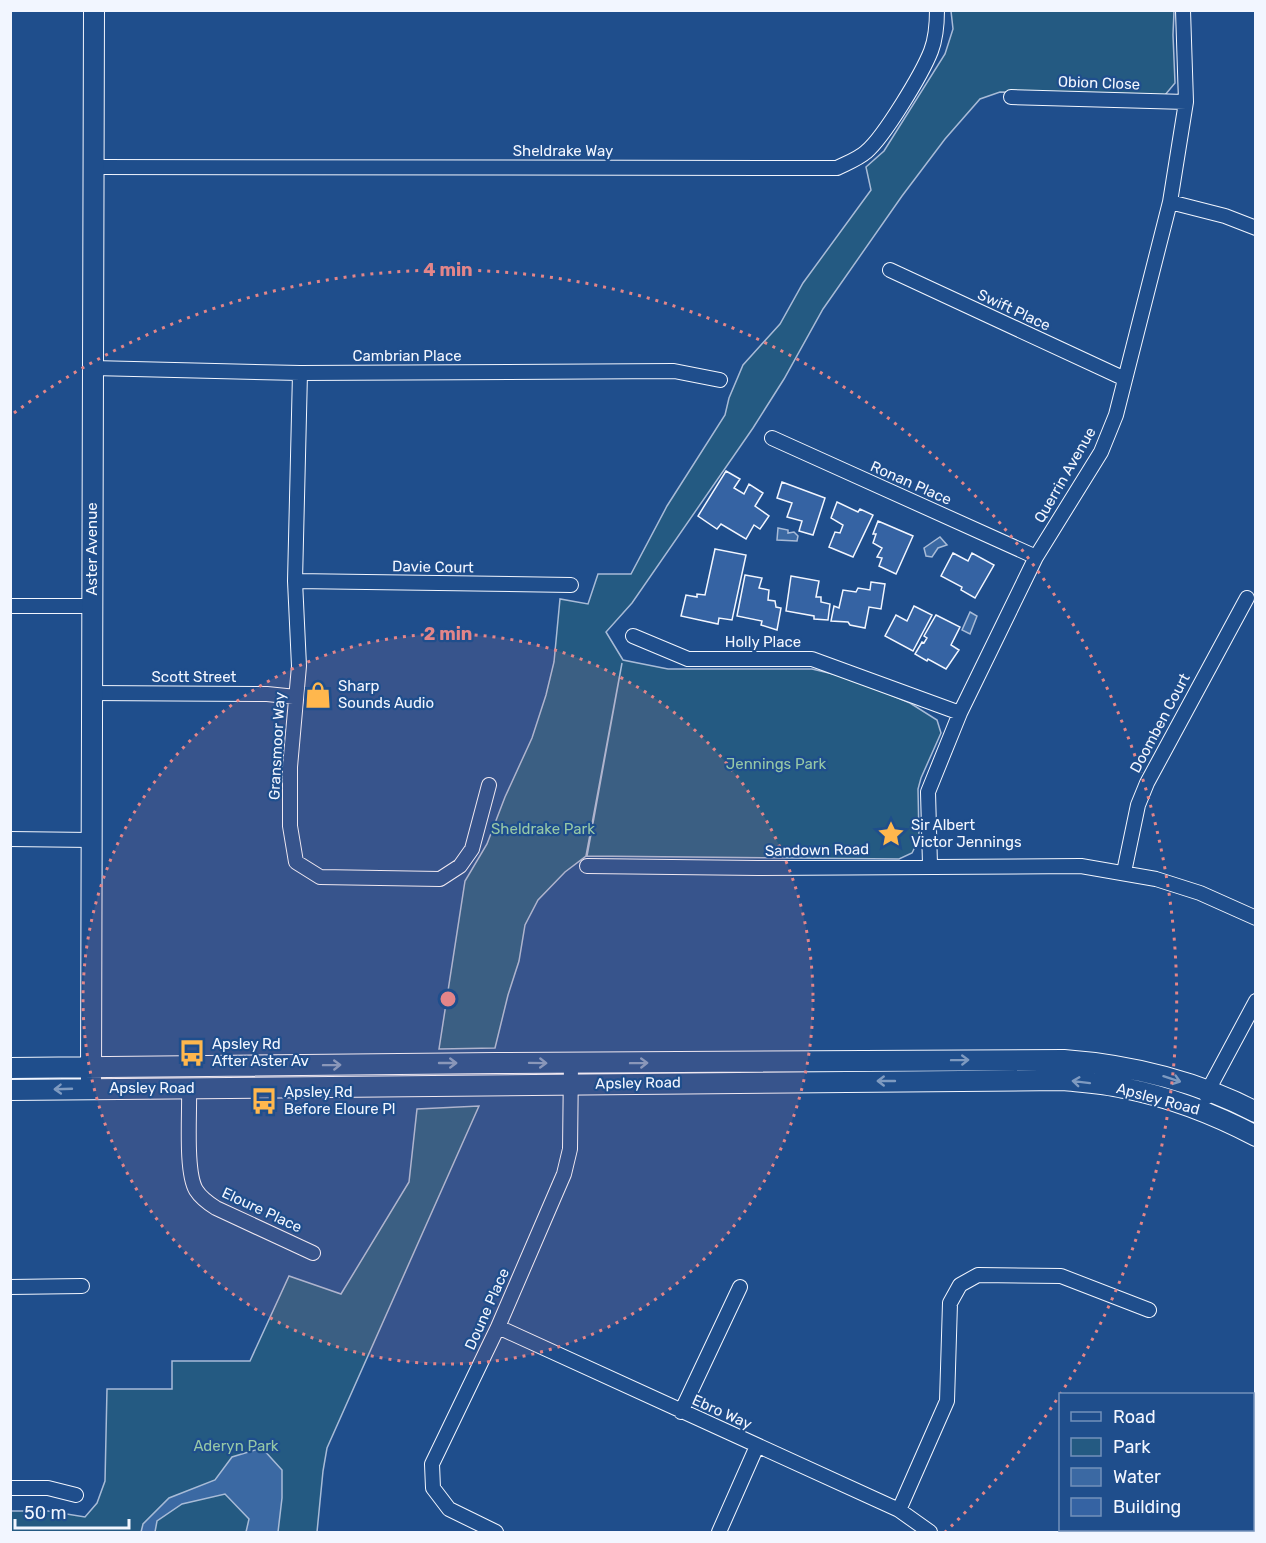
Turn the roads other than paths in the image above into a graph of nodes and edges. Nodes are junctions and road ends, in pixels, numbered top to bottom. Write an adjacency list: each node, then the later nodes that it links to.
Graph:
1 (94, 10): 6 (main road, Aster Avenue)
2 (937, 10): 6 (street, Sheldrake Way)
3 (1183, 10): 5 (street, Querrin Avenue)
4 (1011, 97): 5 (street, Obion Close)
5 (1186, 102): 7 (street, Querrin Avenue)
6 (94, 167): 10 (main road, Aster Avenue)
7 (1170, 202): 8 (street); 12 (street, Querrin Avenue)
8 (1256, 228)
9 (890, 270): 12 (street, Swift Place)
10 (93, 368): 11 (street, Cambrian Place); 20 (main road, Aster Avenue)
11 (300, 373): 13 (street, Cambrian Place); 16 (street, Gransmoor Way)
12 (1125, 379): 15 (street, Querrin Avenue)
13 (720, 380)
14 (772, 438): 15 (street, Ronan Place)
15 (1036, 557): 24 (street, Querrin Avenue)
16 (295, 581): 17 (street, Davie Court); 23 (street, Gransmoor Way)
17 (571, 585)
18 (1247, 598): 30 (street, Doomben Court)
19 (10, 606): 20 (street)
20 (92, 606): 22 (main road, Aster Avenue)
21 (633, 636): 24 (street, Holly Place)
22 (91, 693): 23 (street, Scott Street); 27 (main road, Aster Avenue)
23 (296, 697): 25 (street, Gransmoor Way)
24 (960, 713): 29 (street, Querrin Avenue)
25 (489, 785)
26 (10, 839): 27 (street)
27 (91, 840): 34 (main road, Aster Avenue)
28 (586, 866): 29 (street, Sandown Road)
29 (930, 866): 30 (street, Sandown Road)
30 (1124, 872): 31 (street, Sandown Road)
31 (1256, 918)
32 (1256, 1001): 40 (street)
33 (571, 1064): 34 (main road, Apsley Road, one-way to 33); 36 (street, Doune Place); 40 (main road, Apsley Road, one-way to 40)
34 (91, 1067): 35 (main road, Apsley Road); 37 (main road, Aster Avenue)
35 (10, 1068)
36 (570, 1084): 38 (main road, Apsley Road); 41 (main road, Apsley Road, one-way to 36); 49 (street, Doune Place)
37 (91, 1088): 38 (main road, Apsley Road); 39 (main road, Apsley Road, one-way to 39)
38 (189, 1088): 44 (street, Eloure Place)
39 (10, 1090)
40 (1209, 1092): 41 (street); 42 (main road, Apsley Road)
41 (1202, 1111): 43 (main road, Apsley Road)
42 (1256, 1112)
43 (1256, 1136)
44 (314, 1252)
45 (82, 1286): 46 (street)
46 (10, 1287)
47 (740, 1287): 50 (street)
48 (1149, 1310): 54 (street)
49 (498, 1327): 50 (street, Ebro Way); 55 (street, Doune Place)
50 (681, 1412): 51 (street, Ebro Way)
51 (757, 1446): 54 (street, Ebro Way); 56 (street)
52 (10, 1488): 53 (street)
53 (76, 1495)
54 (899, 1510): 57 (street, Ebro Way)
55 (496, 1533)
56 (719, 1533)
57 (930, 1533)

